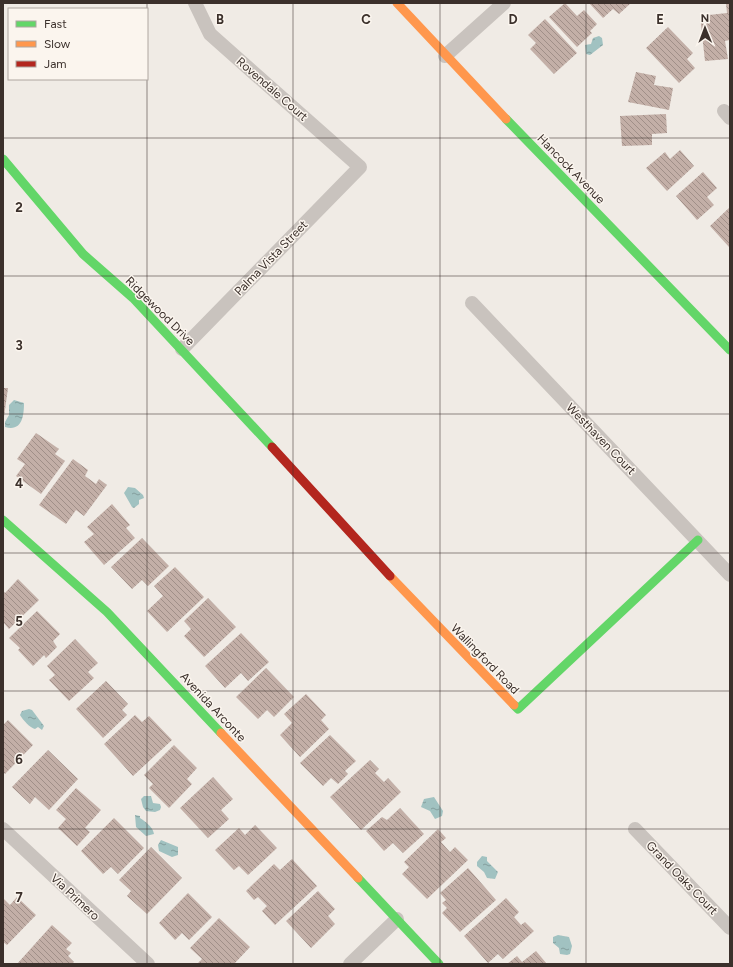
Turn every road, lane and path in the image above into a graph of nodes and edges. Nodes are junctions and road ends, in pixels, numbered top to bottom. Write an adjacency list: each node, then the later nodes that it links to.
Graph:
1 (195, 3): 6 (street, Rovendale Court)
2 (397, 3): 4 (street, Hancock Avenue)
3 (504, 3): 4 (street)
4 (445, 56): 9 (street, Hancock Avenue)
5 (3, 159): 8 (street, Ridgewood Drive)
6 (360, 167): 8 (street, Palma Vista Street)
7 (472, 303): 12 (street, Westhaven Court)
8 (182, 349): 10 (street, Ridgewood Drive)
9 (730, 350)
10 (301, 479): 12 (street, Wallingford Road)
11 (3, 520): 16 (street, Avenida Arconte)
12 (698, 540): 13 (street, Westhaven Court)
13 (730, 575)
14 (635, 828): 17 (street, Grand Oaks Court)
15 (3, 829): 18 (street, Via Primero)
16 (397, 920): 19 (street); 20 (street, Avenida Arconte)
17 (730, 928)
18 (148, 964)
19 (350, 964)
20 (439, 964)

